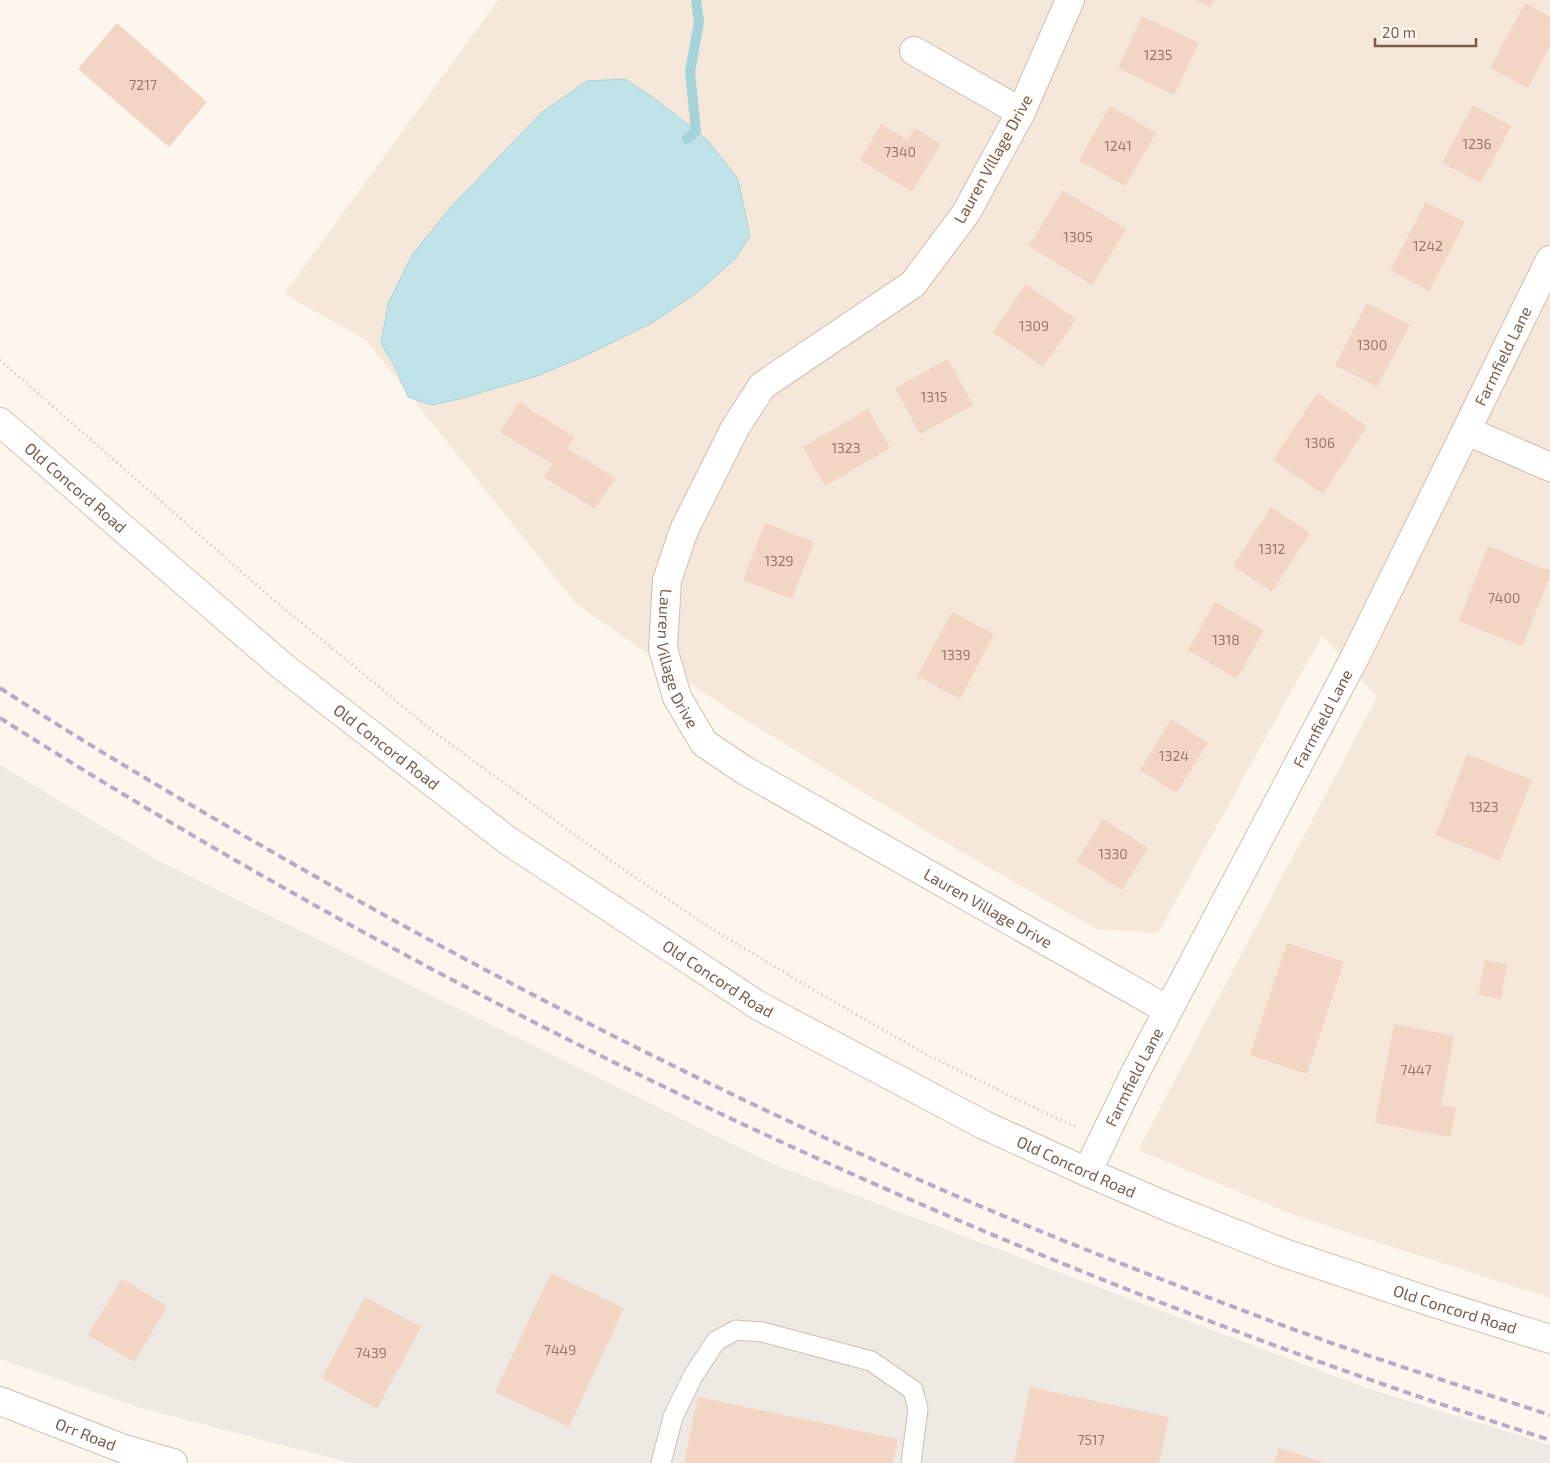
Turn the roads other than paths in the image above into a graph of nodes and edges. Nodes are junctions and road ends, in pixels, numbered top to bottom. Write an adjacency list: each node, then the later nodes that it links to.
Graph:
1 (1070, 0): 3 (street, Lauren Village Drive)
2 (914, 51): 3 (street)
3 (1021, 112): 8 (street, Lauren Village Drive)
4 (1550, 260): 6 (street, Farmfield Lane)
5 (0, 422): 9 (street, Old Concord Road)
6 (1467, 431): 7 (street); 8 (street, Farmfield Lane)
7 (1550, 466)
8 (1168, 1010): 9 (street, Farmfield Lane)
9 (1087, 1172): 10 (street, Old Concord Road)
10 (1550, 1339)
11 (0, 1401): 12 (street, Orr Road)
12 (173, 1463)
13 (661, 1463): 14 (lane)
14 (912, 1463)

